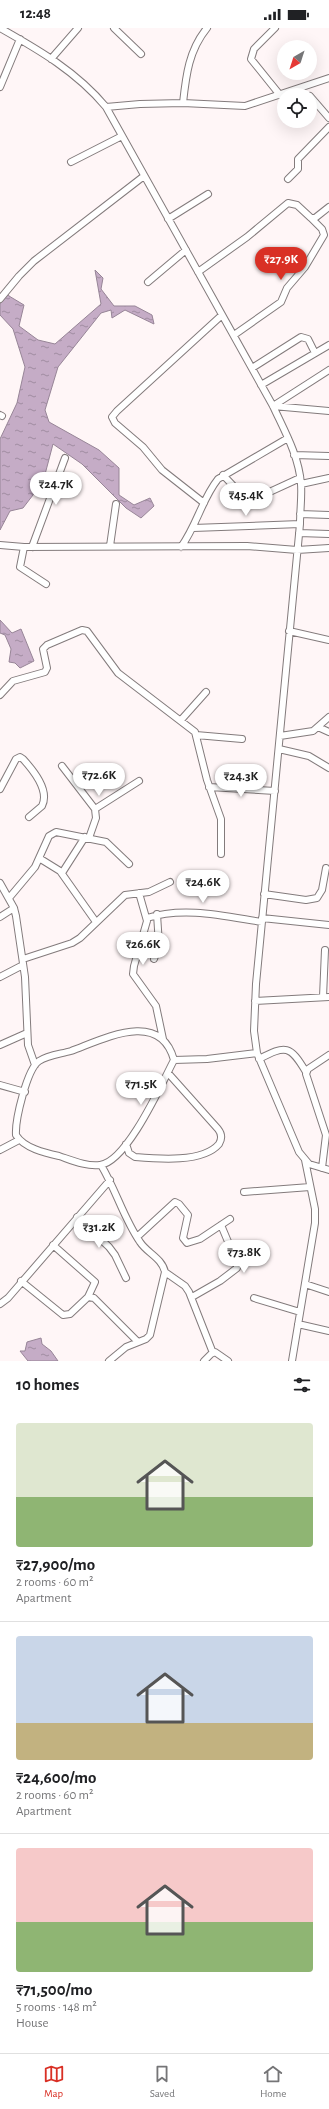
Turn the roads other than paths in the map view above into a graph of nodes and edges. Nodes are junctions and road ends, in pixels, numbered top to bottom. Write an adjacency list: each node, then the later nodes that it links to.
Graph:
1 (0, 28): 7 (street)
2 (15, 28): 7 (street)
3 (78, 28): 10 (street)
4 (114, 28): 9 (street)
5 (207, 28): 16 (street)
6 (275, 28): 14 (street)
7 (10, 34): 8 (street)
8 (20, 39): 10 (street); 12 (street)
9 (141, 54)
10 (51, 59): 18 (street)
11 (329, 78): 13 (street)
12 (0, 87)
13 (302, 87)
14 (277, 91)
15 (277, 96): 16 (street)
16 (183, 103): 18 (street)
17 (317, 103): 19 (street)
18 (106, 107): 21 (street)
19 (329, 118)
20 (329, 127): 24 (street)
21 (122, 136): 22 (street); 23 (street)
22 (71, 162)
23 (144, 176): 28 (street); 32 (street)
24 (288, 179)
25 (208, 194): 28 (street)
26 (329, 207): 27 (street)
27 (310, 218): 30 (street); 34 (street)
28 (168, 219): 29 (street)
29 (186, 250): 30 (street); 31 (street)
30 (198, 272): 33 (street)
31 (148, 282)
32 (0, 299)
33 (222, 315): 34 (street); 49 (street)
34 (234, 335): 37 (street)
35 (329, 344): 36 (street)
36 (315, 353): 37 (street); 39 (street)
37 (252, 368): 39 (street)
38 (329, 370): 40 (street)
39 (261, 385): 40 (street)
40 (273, 406): 41 (street); 42 (street)
41 (329, 411)
42 (288, 438): 43 (street); 46 (street)
43 (294, 455): 44 (street); 48 (street)
44 (329, 456)
45 (65, 458): 60 (street)
46 (223, 475): 48 (street); 49 (street)
47 (329, 478): 48 (street)
48 (300, 481): 51 (street)
49 (204, 503): 54 (street)
50 (116, 504): 58 (street)
51 (300, 514): 52 (street); 53 (street)
52 (329, 515)
53 (300, 524): 54 (street); 55 (street)
54 (193, 528): 61 (street)
55 (299, 533): 56 (street); 63 (street)
56 (329, 534)
57 (0, 545): 59 (street)
58 (110, 546): 60 (street); 61 (street)
59 (24, 547): 60 (street); 64 (street)
60 (32, 547)
61 (181, 547): 63 (street)
62 (329, 548): 63 (street)
63 (297, 550): 65 (street)
64 (46, 584)
65 (289, 631): 66 (street); 74 (street)
66 (329, 640)
67 (206, 692): 70 (street)
68 (0, 694): 70 (street)
69 (329, 717): 71 (street)
70 (181, 720): 73 (street)
71 (318, 727): 72 (street); 74 (street)
72 (329, 732)
73 (196, 735): 75 (street); 80 (street)
74 (280, 736): 76 (street)
75 (242, 740)
76 (279, 749): 78 (street); 82 (street)
77 (62, 766): 83 (street)
78 (329, 768)
79 (140, 781): 83 (street)
80 (209, 787): 82 (street); 86 (street)
81 (0, 789): 84 (street)
82 (274, 791): 94 (street)
83 (95, 809): 85 (street)
84 (29, 816)
85 (87, 838): 87 (street); 88 (street); 90 (street)
86 (220, 854)
87 (39, 858): 90 (street); 95 (street)
88 (129, 864)
89 (326, 868): 94 (street)
90 (62, 873): 101 (street)
91 (170, 882): 93 (street)
92 (0, 884): 95 (street)
93 (139, 893): 99 (street); 101 (street)
94 (264, 894): 100 (street)
95 (9, 898): 96 (street)
96 (14, 908): 98 (street); 105 (street)
97 (157, 914): 99 (street); 100 (street); 104 (street)
98 (0, 917)
99 (147, 918): 110 (street)
100 (262, 920): 102 (street); 108 (street)
101 (96, 922): 105 (street)
102 (329, 925)
103 (325, 950): 107 (street)
104 (154, 959)
105 (23, 962): 106 (street); 109 (street)
106 (0, 978)
107 (326, 997): 108 (street)
108 (254, 1001): 113 (street)
109 (27, 1033): 111 (street); 115 (street)
110 (163, 1039): 114 (street); 115 (street)
111 (0, 1045)
112 (329, 1055): 116 (street)
113 (258, 1056): 114 (street); 116 (street); 123 (street)
114 (174, 1060): 117 (street)
115 (35, 1065): 119 (street)
116 (306, 1072): 125 (street)
117 (168, 1073): 121 (street); 121 (street)
118 (0, 1085): 119 (street)
119 (24, 1092): 120 (street)
120 (19, 1140): 122 (street); 124 (street)
121 (126, 1144): 124 (street)
122 (0, 1150)
123 (305, 1160): 125 (street); 128 (street)
124 (101, 1165): 127 (street)
125 (322, 1168): 126 (street)
126 (329, 1170)
127 (110, 1180): 130 (street); 133 (street)
128 (310, 1187): 129 (street); 138 (street)
129 (244, 1192)
130 (77, 1217): 134 (street); 136 (street)
131 (230, 1219): 132 (street)
132 (221, 1225): 133 (street); 141 (street)
133 (137, 1237): 135 (street)
134 (53, 1245): 137 (street); 140 (street)
135 (165, 1272): 141 (street); 147 (street)
136 (126, 1278)
137 (21, 1281): 140 (street); 143 (street)
138 (305, 1284): 139 (street); 144 (street)
139 (329, 1292)
140 (88, 1297): 147 (street)
141 (192, 1297): 148 (street)
142 (254, 1298): 144 (street)
143 (0, 1304)
144 (300, 1312): 145 (street)
145 (298, 1324): 146 (street); 152 (street)
146 (329, 1331)
147 (138, 1342): 149 (street)
148 (213, 1353): 150 (street); 151 (street)
149 (110, 1361)
150 (204, 1361)
151 (228, 1361)
152 (292, 1361)

